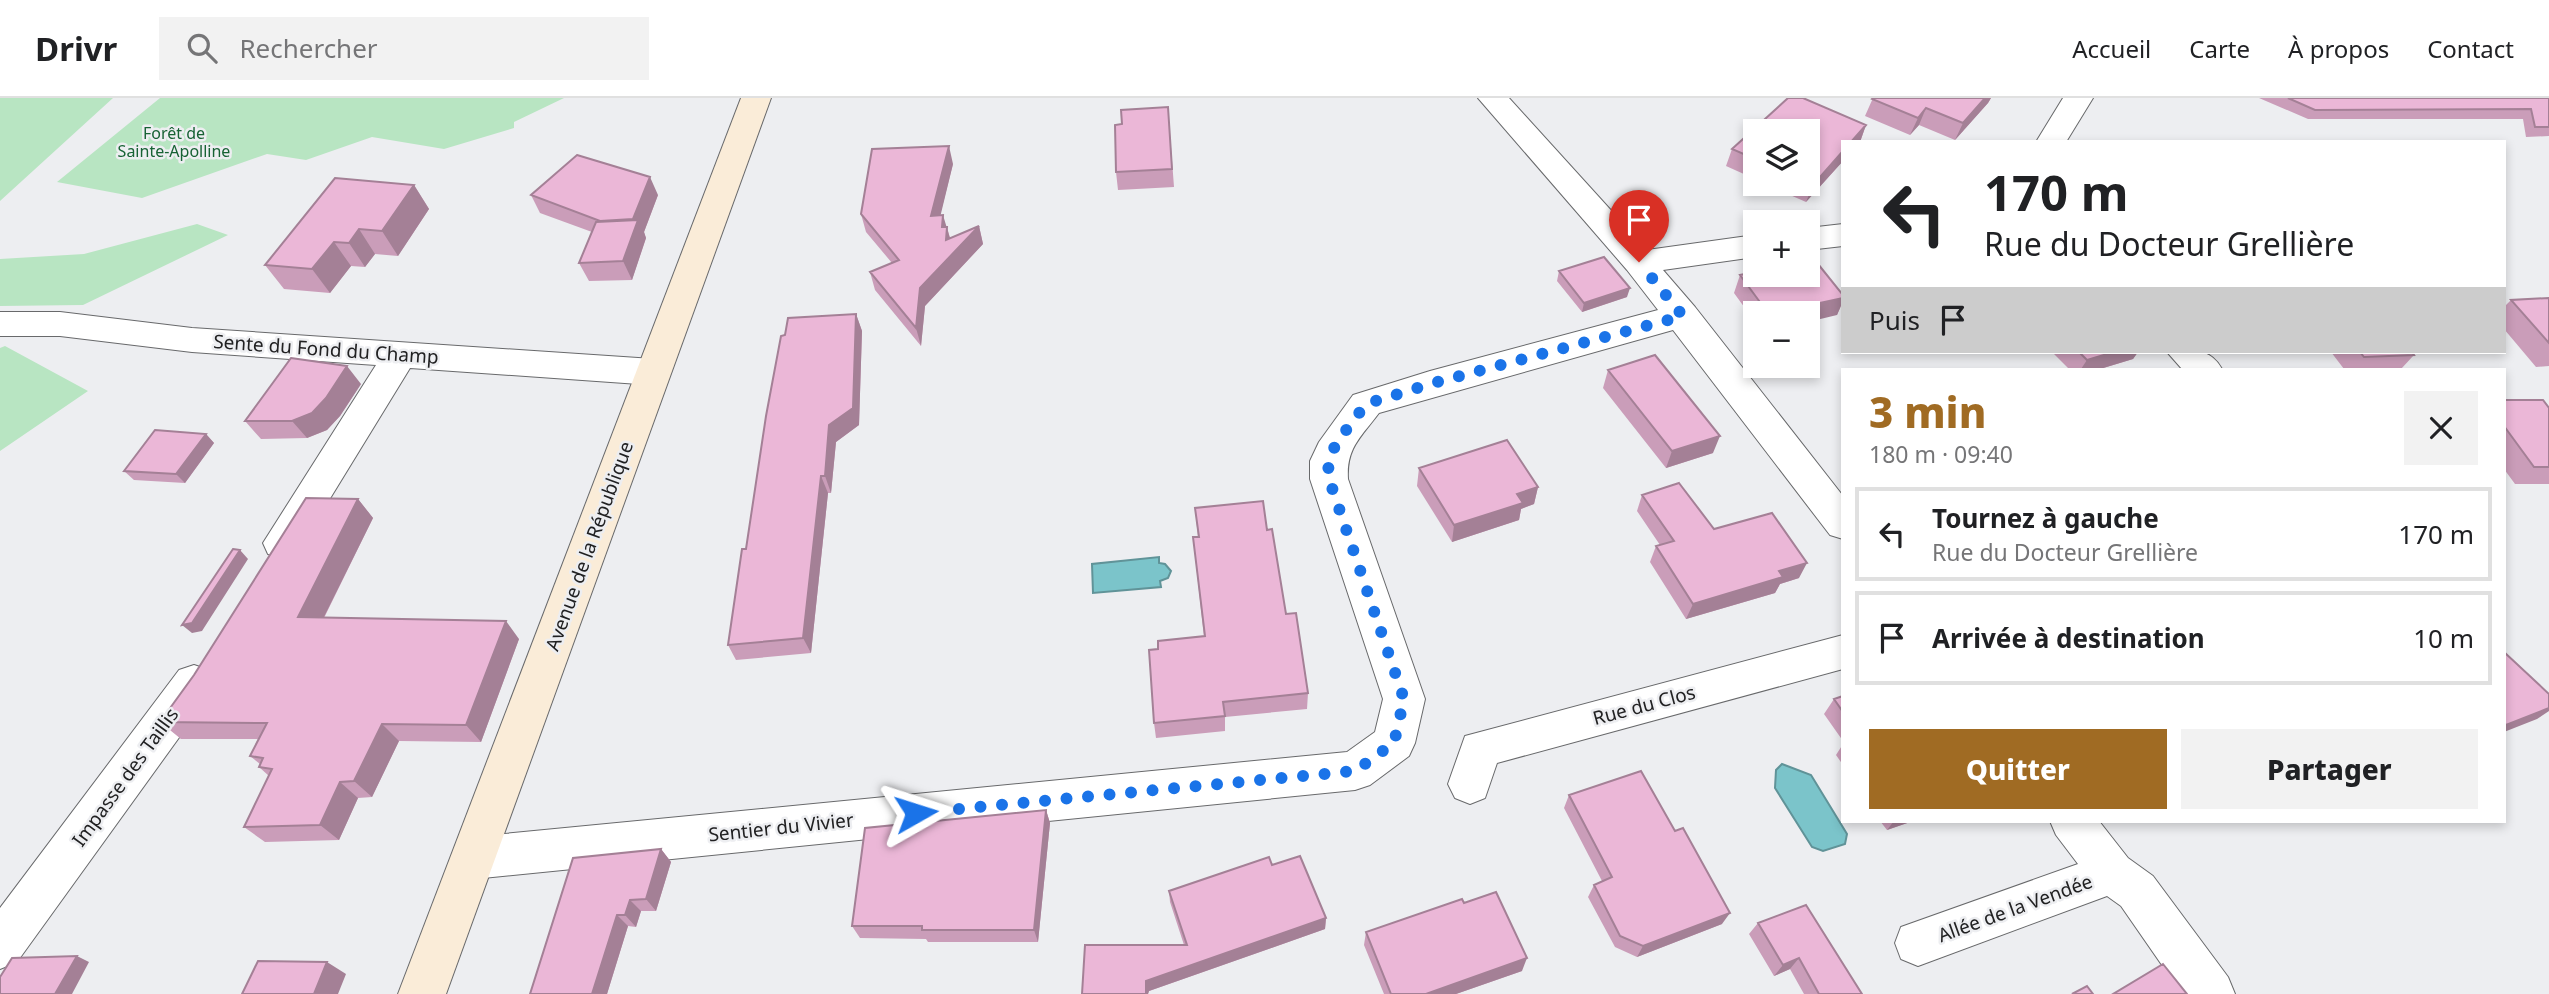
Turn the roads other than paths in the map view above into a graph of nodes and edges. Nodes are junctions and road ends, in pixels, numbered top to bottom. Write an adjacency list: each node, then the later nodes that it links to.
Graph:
1 (756, 98): 14 (main road, Avenue de la République)
2 (1493, 98): 8 (street)
3 (2078, 98): 4 (street)
4 (2052, 140)
5 (1841, 235): 6 (street)
6 (1820, 238)
7 (1743, 248): 8 (street)
8 (1639, 262): 9 (street)
9 (1683, 316): 15 (street); 21 (street, Sentier du Vivier)
10 (0, 324): 12 (street, Sente du Fond du Champ)
11 (2186, 354): 13 (street)
12 (400, 355): 14 (street, Sente du Fond du Champ); 16 (street)
13 (2204, 368)
14 (653, 372): 21 (main road, Avenue de la République)
15 (1841, 521)
16 (262, 575)
17 (1841, 653): 19 (street, Rue du Clos)
18 (211, 656): 24 (street, Impasse des Taillis)
19 (1470, 784)
20 (2074, 823): 22 (street)
21 (473, 858): 25 (main road, Avenue de la République)
22 (2112, 873): 23 (street, Allée de la Vendée); 26 (street)
23 (1918, 943)
24 (0, 946)
25 (422, 994)
26 (2211, 994)

